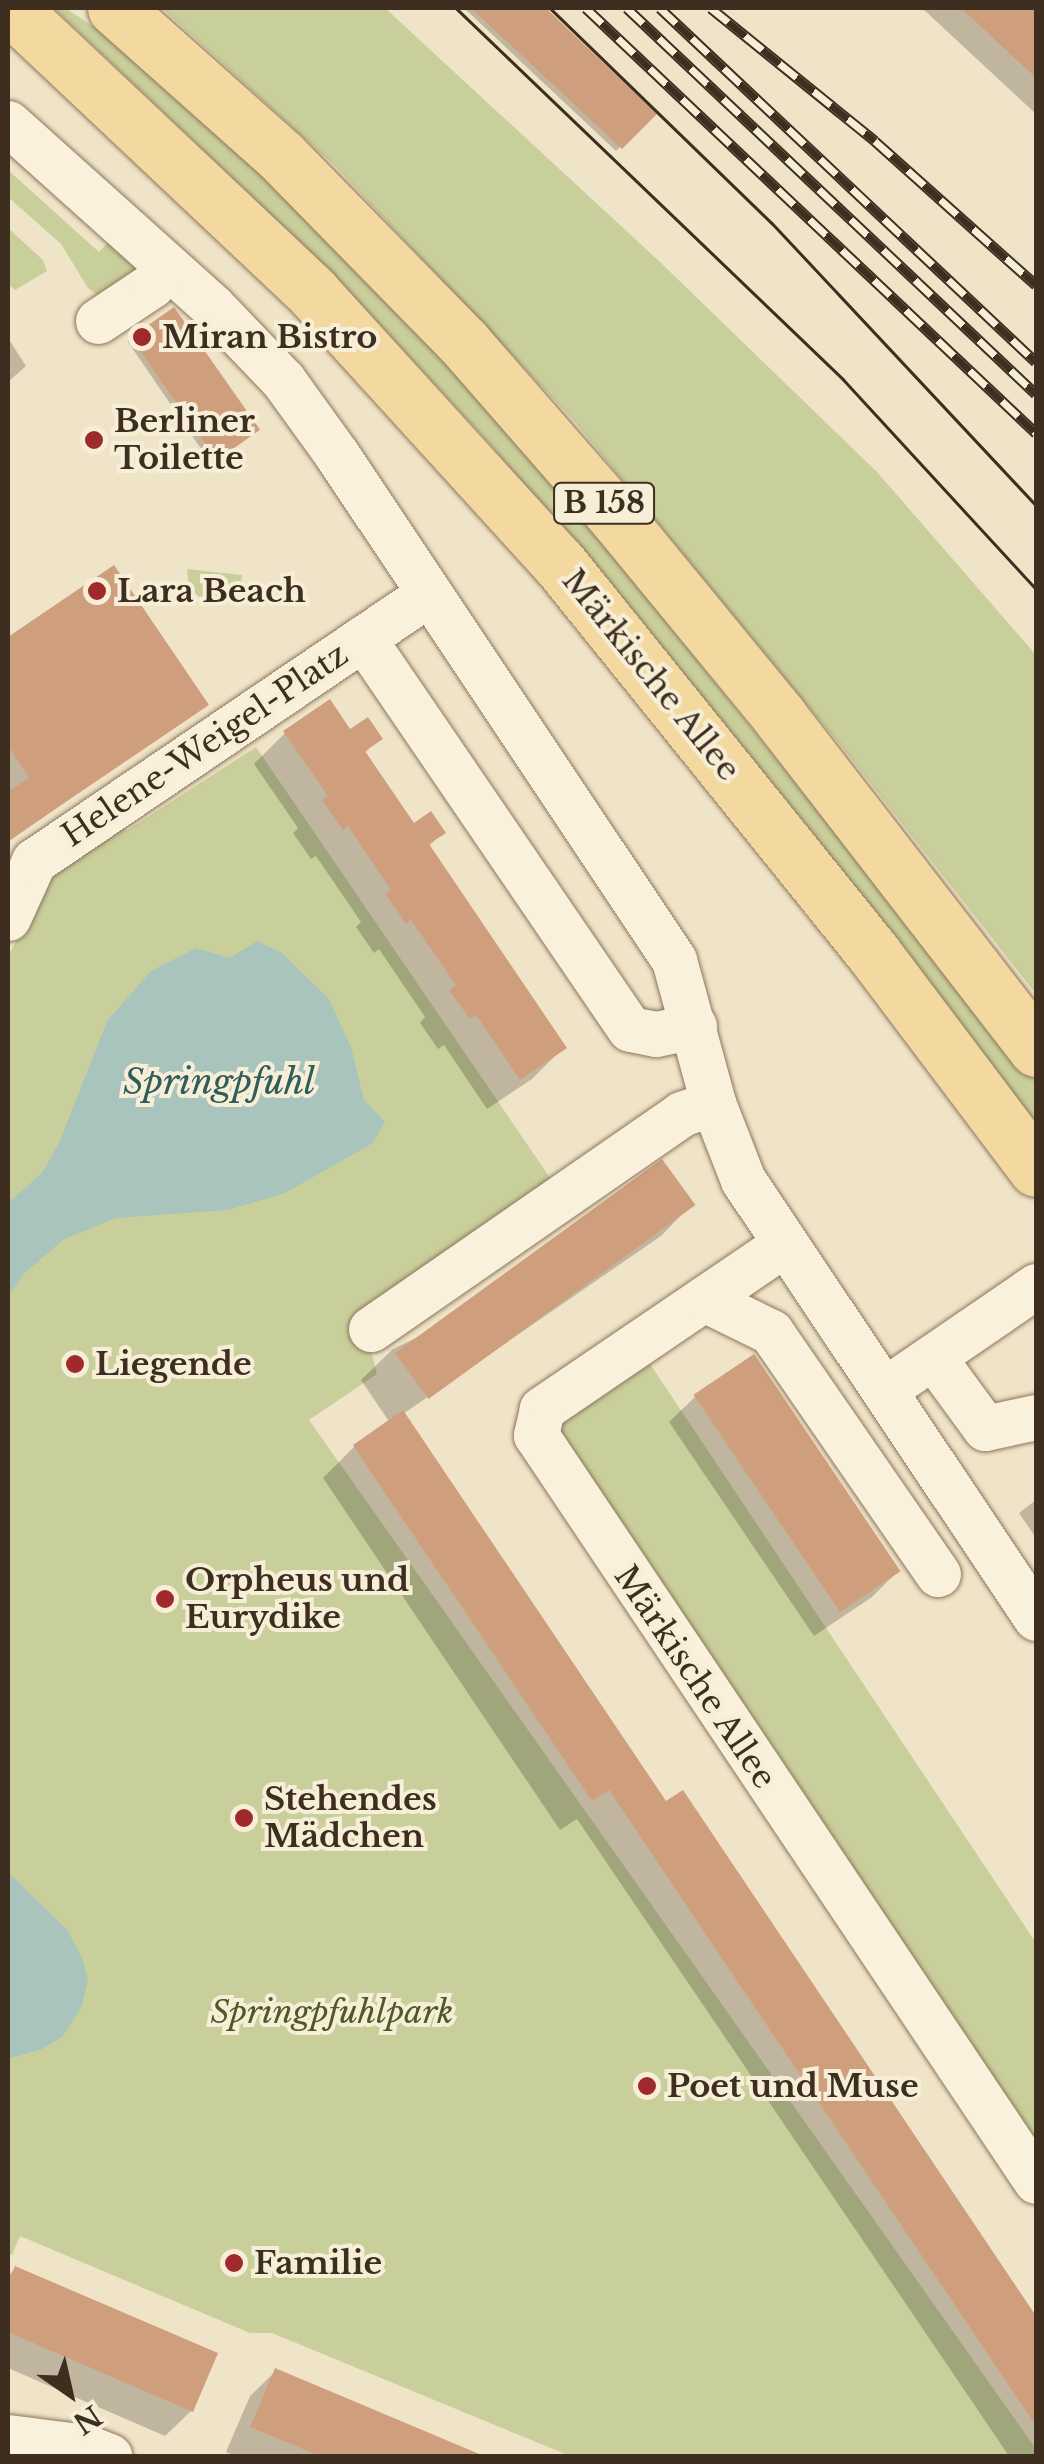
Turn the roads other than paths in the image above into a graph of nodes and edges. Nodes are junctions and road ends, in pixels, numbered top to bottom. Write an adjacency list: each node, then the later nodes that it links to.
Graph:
1 (11, 8): 13 (main road, Märkische Allee / B 158)
2 (78, 8): 3 (main road)
3 (134, 25): 11 (main road, B 158)
4 (8, 123): 5 (street)
5 (167, 268): 6 (street); 7 (street)
6 (98, 322)
7 (429, 594): 8 (street, Helene-Weigel-Platz); 10 (street)
8 (363, 638): 9 (street, Helene-Weigel-Platz); 10 (street)
9 (8, 918)
10 (694, 1026): 12 (street)
11 (1036, 1049)
12 (713, 1103): 14 (street); 17 (street)
13 (1036, 1168)
14 (784, 1245): 16 (street, Märkische Allee); 19 (street)
15 (1036, 1286): 18 (street)
16 (704, 1298): 21 (street); 23 (street, Märkische Allee)
17 (371, 1330)
18 (933, 1357): 19 (street); 20 (street)
19 (884, 1390): 22 (street)
20 (1036, 1416)
21 (938, 1574)
22 (1036, 1618)
23 (1036, 2181)
24 (8, 2437): 25 (street)
25 (110, 2456)

